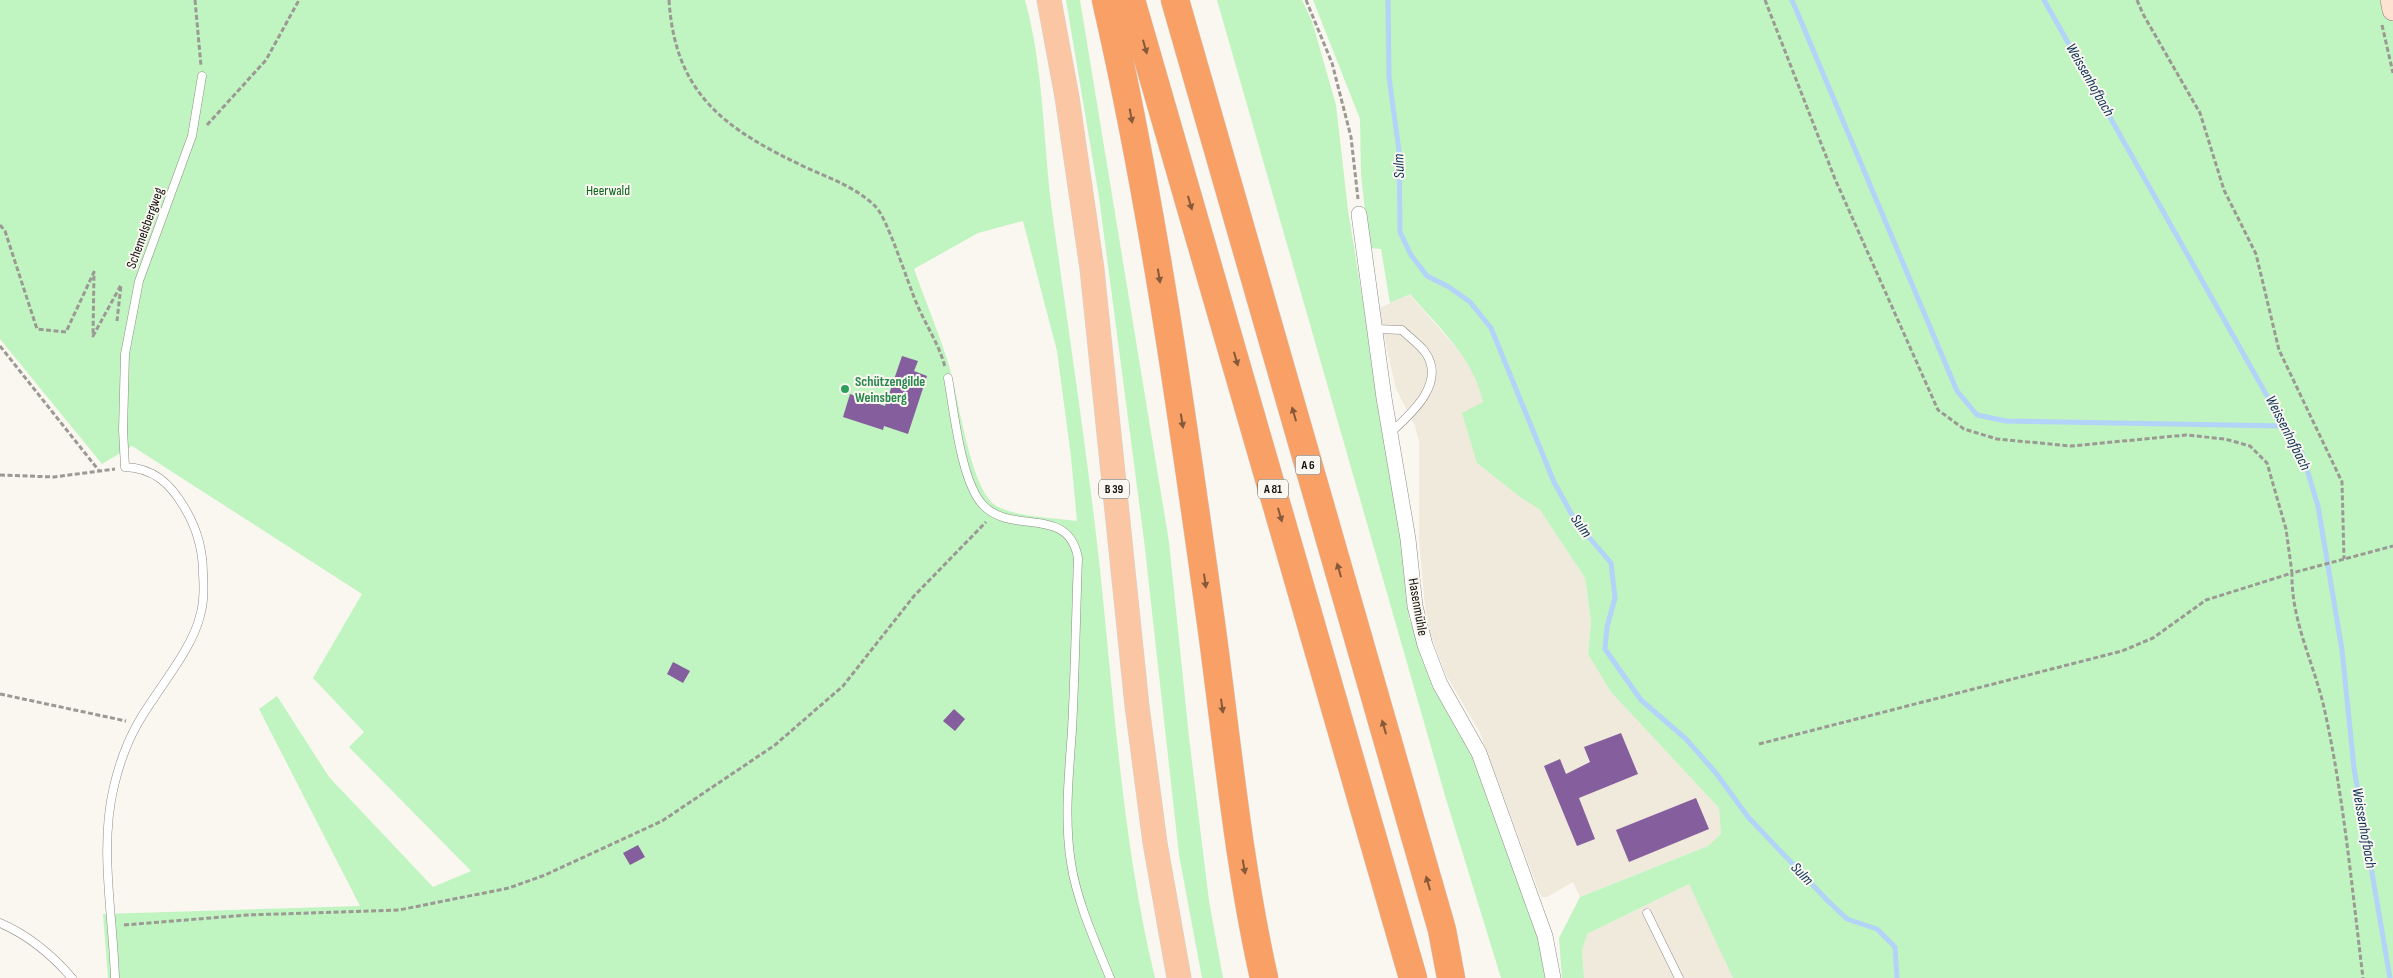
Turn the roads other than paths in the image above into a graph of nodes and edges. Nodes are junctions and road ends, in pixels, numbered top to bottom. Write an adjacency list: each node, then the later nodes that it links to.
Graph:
1 (1048, 0): 19 (main road, B 39)
2 (1106, 0): 20 (highway, one-way to 20)
3 (1132, 0): 15 (highway, A 81, one-way to 15)
4 (1175, 0): 14 (highway, A 6, one-way to 4)
5 (2391, 0): 6 (street)
6 (2387, 14)
7 (202, 76): 17 (lane, Schemelsbergweg)
8 (1359, 214): 9 (street, Hasenmühle)
9 (1376, 329): 11 (street, Hasenmühle); 11 (lane)
10 (948, 378): 18 (lane)
11 (1390, 433): 23 (street, Hasenmühle)
12 (1647, 912): 24 (lane)
13 (0, 923): 16 (lane)
14 (1442, 930): 21 (highway); 22 (highway, A 6)
15 (1411, 973)
16 (72, 978)
17 (116, 978)
18 (1110, 978)
19 (1179, 978)
20 (1264, 978)
21 (1452, 978)
22 (1466, 978)
23 (1553, 978)
24 (1679, 978)

